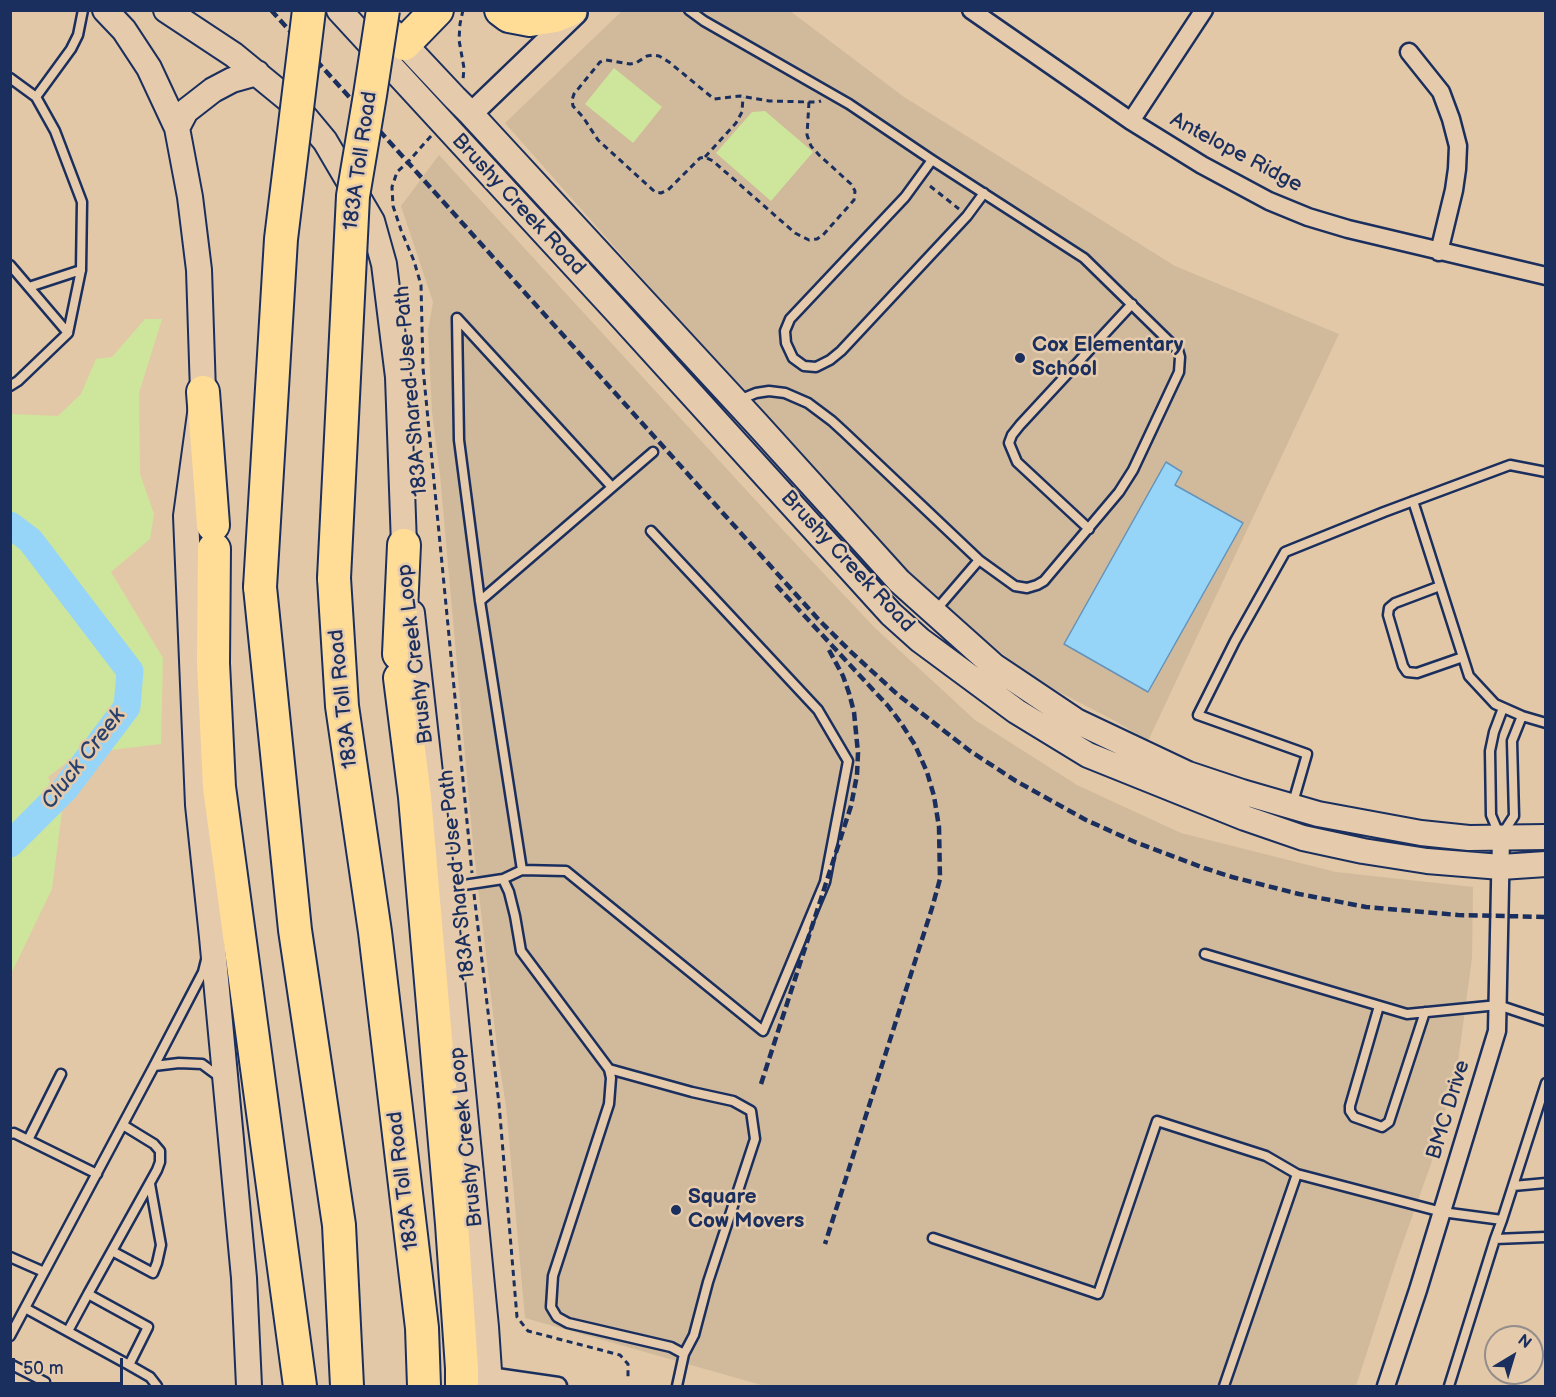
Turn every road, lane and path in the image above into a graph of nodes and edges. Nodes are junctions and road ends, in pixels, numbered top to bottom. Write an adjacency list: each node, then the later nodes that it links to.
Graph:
1 (83, 10): 22 (lane)
2 (105, 10): 28 (main road)
3 (166, 10): 19 (main road, Brushy Creek Loop)
4 (309, 10): 111 (highway, bridge)
5 (339, 10): 32 (main road, Brushy Creek Road)
6 (354, 10): 17 (main road)
7 (373, 10): 17 (main road, Brushy Creek Road)
8 (383, 10): 112 (highway, 183A Toll Road, bridge)
9 (437, 10): 17 (highway)
10 (463, 10): 21 (path)
11 (501, 10): 12 (highway)
12 (570, 10)
13 (578, 10): 26 (street)
14 (689, 10): 31 (lane)
15 (971, 10): 27 (street, Antelope Ridge)
16 (1204, 10): 27 (street)
17 (399, 49): 26 (main road, Brushy Creek Road)
18 (1408, 52): 36 (street)
19 (257, 73): 28 (main road); 53 (main road, Brushy Creek Loop)
20 (10, 78): 22 (lane)
21 (462, 86)
22 (36, 97): 38 (lane)
23 (743, 97): 25 (path); 30 (path); 30 (path)
24 (822, 100): 25 (path)
25 (809, 102): 30 (path)
26 (471, 114): 32 (main road); 46 (main road, Brushy Creek Road)
27 (1131, 121): 36 (street, Antelope Ridge)
28 (177, 128): 45 (main road)
29 (435, 130): 69 (path, 183A Shared Use Path)
30 (705, 157)
31 (932, 160): 34 (lane); 34 (lane)
32 (477, 161): 42 (main road, Brushy Creek Road)
33 (930, 186): 35 (path)
34 (984, 193): 41 (lane)
35 (959, 209)
36 (1439, 252): 39 (street, Antelope Ridge)
37 (10, 265): 40 (lane)
38 (81, 270): 40 (lane); 43 (lane)
39 (1545, 276)
40 (29, 287): 43 (lane)
41 (1132, 304): 51 (lane); 51 (lane)
42 (617, 312): 57 (main road); 66 (main road, Brushy Creek Road)
43 (68, 333): 44 (lane)
44 (10, 386)
45 (203, 392): 71 (main road); 110 (highway)
46 (736, 402): 54 (lane); 57 (main road, Brushy Creek Road)
47 (653, 452): 49 (lane)
48 (1545, 472): 50 (lane)
49 (612, 488): 56 (lane); 56 (lane)
50 (1413, 501): 55 (lane); 62 (lane)
51 (1089, 530): 54 (lane)
52 (651, 531): 67 (lane)
53 (404, 545): 70 (main road, Brushy Creek Loop); 106 (highway)
54 (979, 560): 57 (lane)
55 (1440, 586): 58 (lane); 58 (lane)
56 (480, 601): 67 (lane)
57 (933, 613): 62 (main road, Brushy Creek Road)
58 (1463, 657): 59 (lane)
59 (1503, 708): 60 (lane); 63 (lane)
60 (1522, 716): 61 (lane); 63 (lane)
61 (1545, 723)
62 (1291, 807): 63 (main road, Brushy Creek Road)
63 (1501, 837): 64 (main road, Brushy Creek Road); 66 (street, BMC Drive)
64 (1545, 837)
65 (1545, 864): 66 (main road, Brushy Creek Road)
66 (1501, 867): 73 (street, BMC Drive)
67 (522, 870): 68 (lane)
68 (503, 879): 69 (lane); 78 (lane)
69 (473, 884): 70 (lane); 105 (path, 183A Shared Use Path)
70 (443, 888): 106 (main road, Brushy Creek Loop)
71 (212, 937): 77 (lane); 80 (main road)
72 (1205, 954): 74 (lane)
73 (1498, 1005): 75 (lane); 76 (lane); 90 (street, BMC Drive)
74 (1379, 1006): 75 (lane); 75 (lane)
75 (1425, 1012)
76 (1545, 1021)
77 (154, 1066): 80 (lane); 82 (lane)
78 (609, 1069): 102 (lane); 102 (lane)
79 (61, 1074): 84 (lane)
80 (226, 1082): 109 (main road)
81 (1545, 1083): 89 (lane)
82 (123, 1125): 85 (lane); 87 (lane)
83 (10, 1134): 84 (lane)
84 (28, 1140): 85 (lane)
85 (97, 1174): 97 (lane)
86 (1298, 1174): 90 (lane); 92 (lane); 115 (lane)
87 (150, 1184): 95 (lane); 95 (lane)
88 (1545, 1184): 89 (lane)
89 (1513, 1186): 91 (lane)
90 (1442, 1212): 91 (lane); 116 (street, BMC Drive)
91 (1502, 1220): 94 (lane)
92 (933, 1238)
93 (1545, 1238): 94 (lane)
94 (1496, 1239): 117 (lane)
95 (112, 1251): 98 (lane)
96 (10, 1257): 97 (lane)
97 (44, 1272): 99 (lane)
98 (88, 1294): 100 (lane); 104 (lane)
99 (25, 1308): 100 (lane); 101 (lane)
100 (68, 1331): 104 (lane)
101 (10, 1336)
102 (684, 1354): 114 (lane)
103 (10, 1364): 107 (lane)
104 (129, 1365): 108 (lane)
105 (628, 1379)
106 (480, 1383): 113 (street)
107 (42, 1386)
108 (157, 1386)
109 (249, 1386)
110 (300, 1386)
111 (347, 1386)
112 (424, 1386)
113 (558, 1386)
114 (677, 1386)
115 (1224, 1386)
116 (1390, 1386)
117 (1449, 1386)

